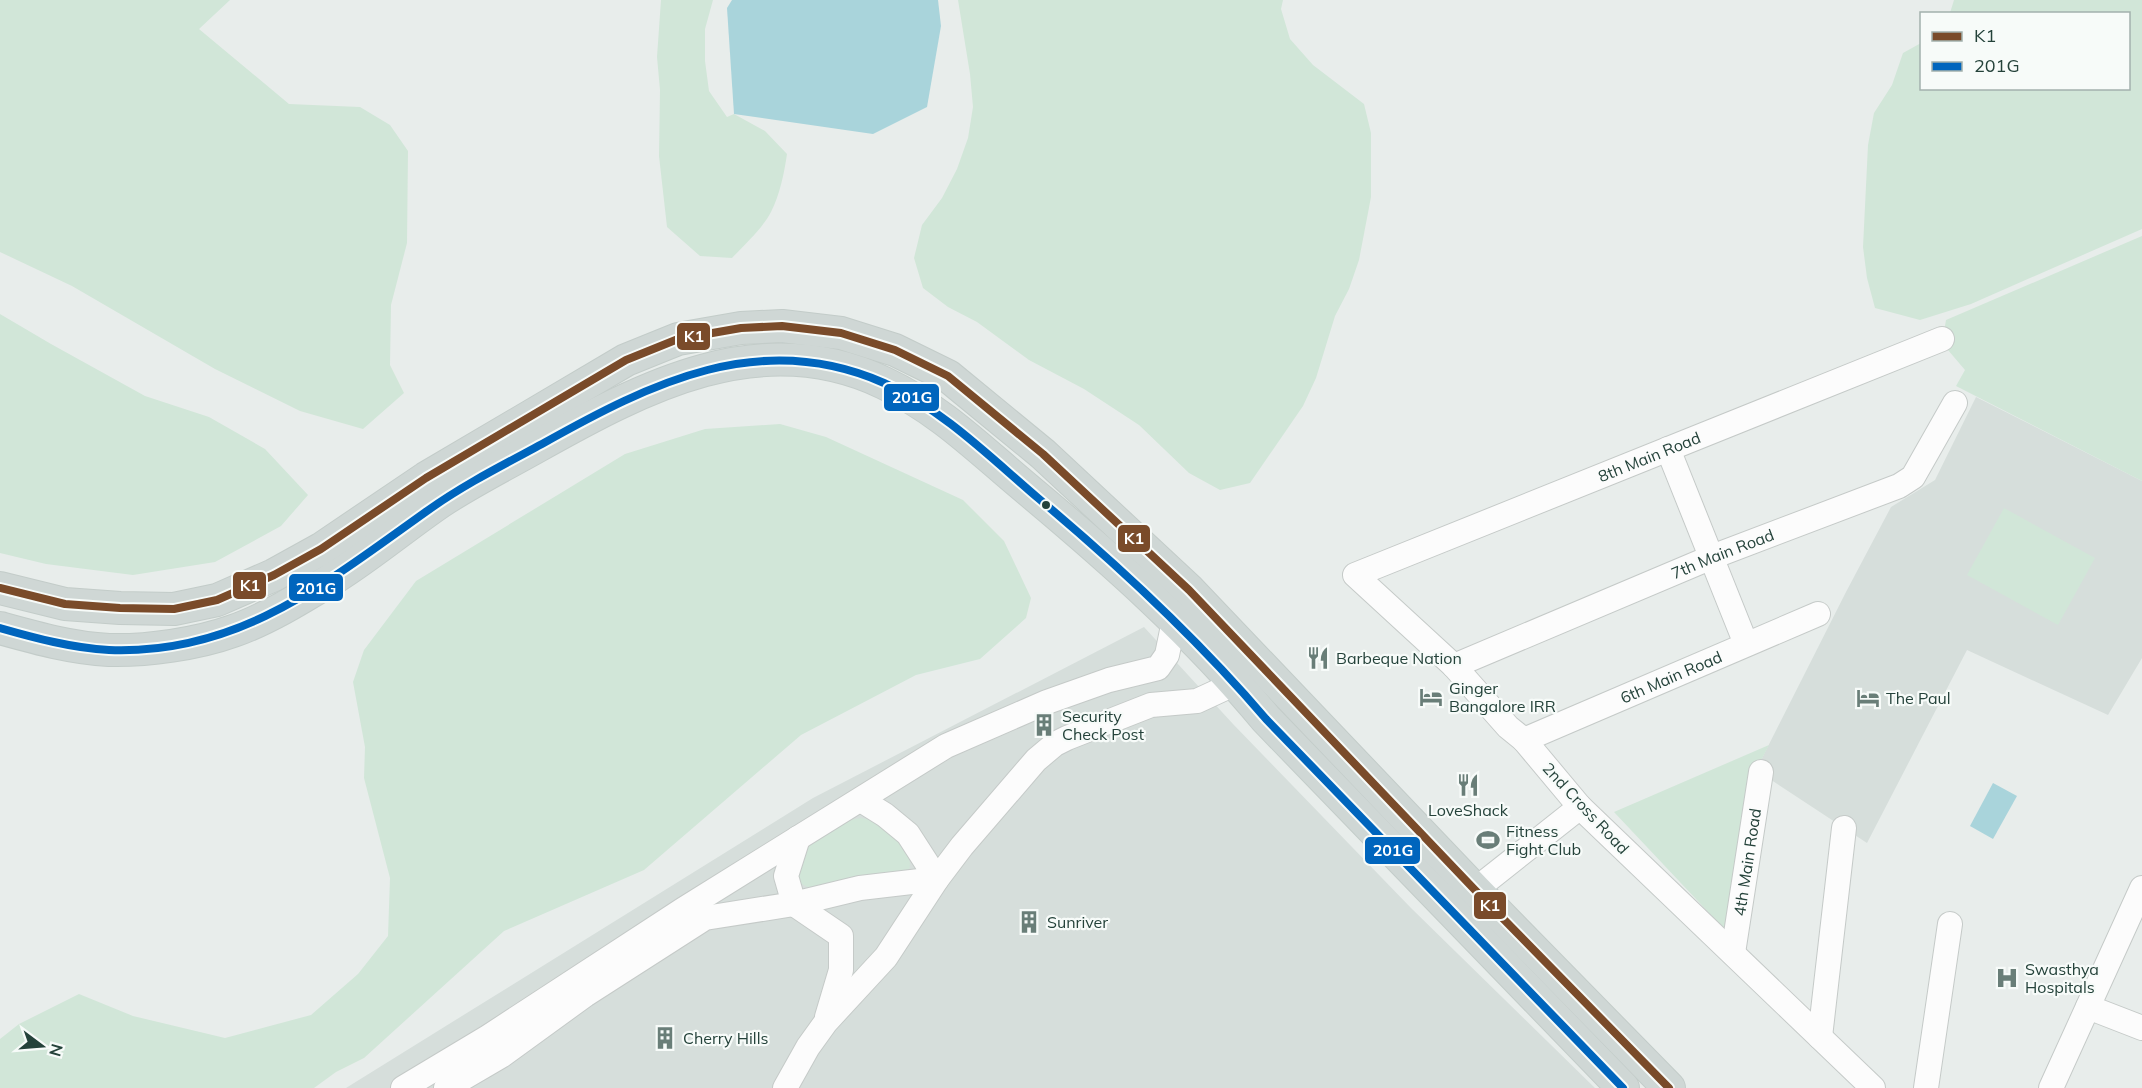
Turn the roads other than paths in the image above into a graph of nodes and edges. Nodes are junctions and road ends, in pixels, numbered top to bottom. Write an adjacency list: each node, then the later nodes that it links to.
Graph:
1 (1942, 339): 3 (street, 8th Main Road)
2 (1955, 403): 4 (street, 7th Main Road)
3 (1668, 449): 4 (street); 5 (street, 8th Main Road)
4 (1712, 557): 10 (street); 11 (street, 7th Main Road)
5 (1355, 575): 11 (street, 2nd Cross Road)
6 (0, 588): 21 (main road)
7 (1818, 614): 10 (street, 6th Main Road)
8 (1174, 621): 9 (main road); 12 (main road); 15 (street)
9 (0, 628)
10 (1746, 644): 13 (street, 6th Main Road)
11 (1454, 666): 13 (street, 2nd Cross Road)
12 (1236, 683): 19 (street); 33 (main road)
13 (1524, 741): 16 (street, 2nd Cross Road)
14 (1761, 772): 25 (street, 4th Main Road)
15 (861, 800): 18 (street); 19 (street)
16 (1580, 807): 21 (street); 25 (street, 2nd Cross Road)
17 (1844, 828): 29 (street)
18 (798, 838): 22 (street); 30 (street)
19 (937, 879): 22 (street); 27 (street)
20 (2142, 888): 23 (street)
21 (1475, 890): 34 (main road)
22 (794, 904): 27 (street); 31 (street)
23 (2135, 921): 26 (street)
24 (1950, 924): 36 (street)
25 (1733, 953): 29 (street, 2nd Cross Road)
26 (2088, 1006): 28 (street); 37 (street)
27 (826, 1022): 32 (street)
28 (2142, 1028)
29 (1820, 1037): 35 (street, 2nd Cross Road)
30 (403, 1088)
31 (446, 1088)
32 (785, 1088)
33 (1623, 1088)
34 (1669, 1088)
35 (1873, 1088)
36 (1926, 1088)
37 (2051, 1088)

